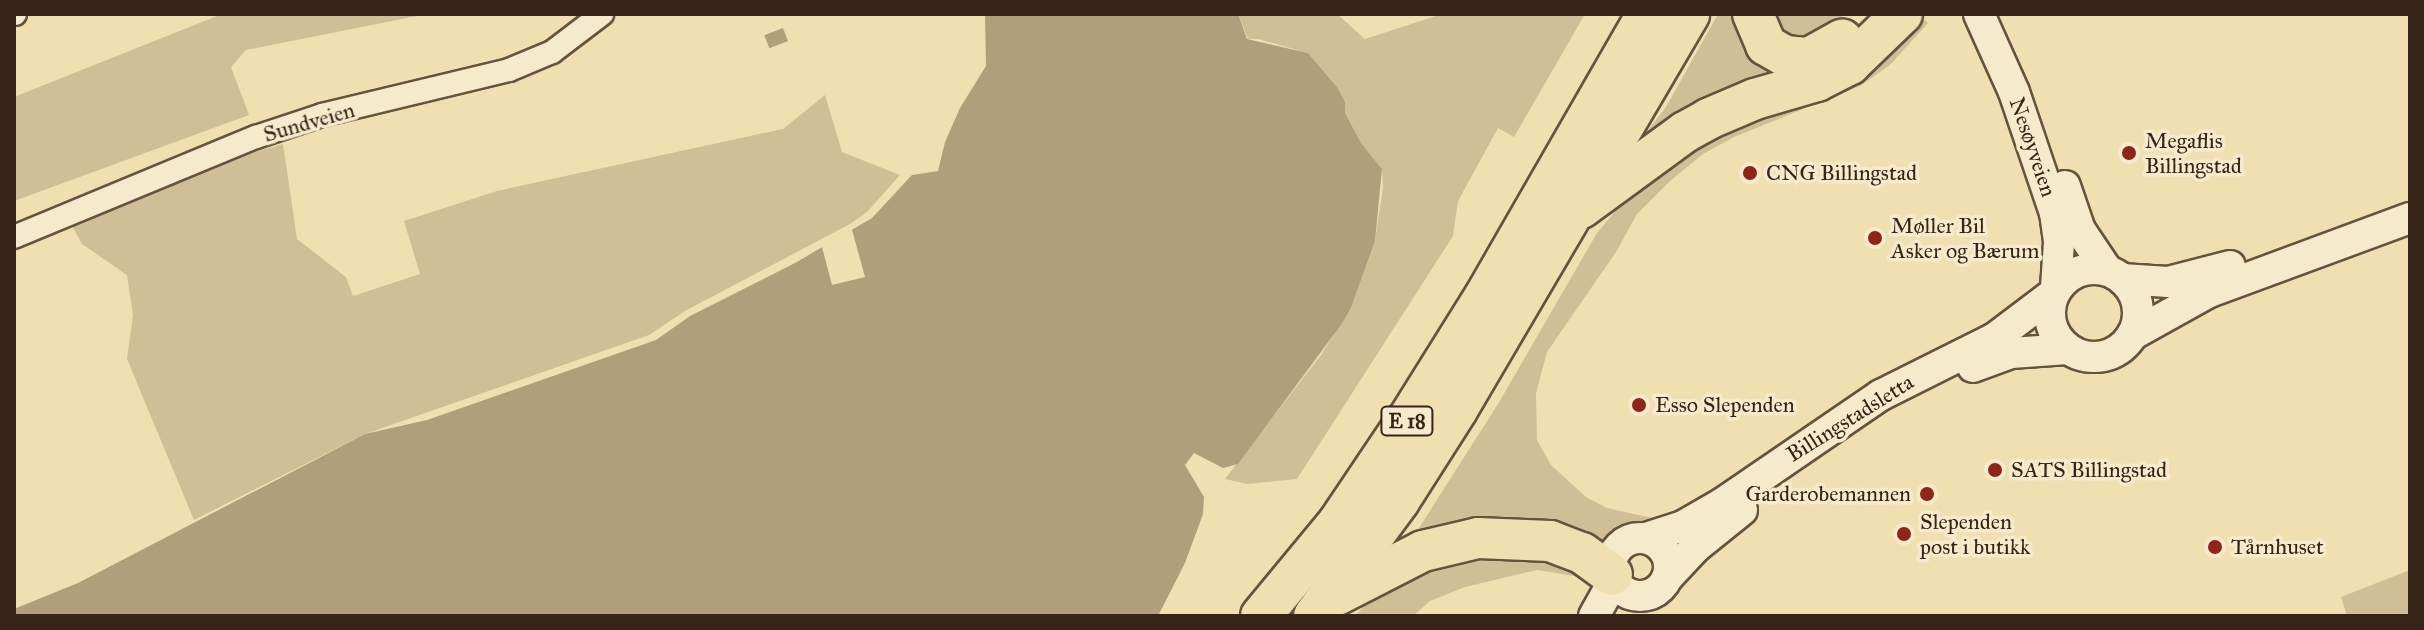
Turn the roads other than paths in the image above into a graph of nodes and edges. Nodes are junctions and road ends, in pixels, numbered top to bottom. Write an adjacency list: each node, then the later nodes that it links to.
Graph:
1 (602, 14): 12 (street, Sundveien)
2 (1647, 14): 20 (highway, E 18)
3 (1689, 14): 10 (highway, E 18)
4 (1753, 14): 5 (highway)
5 (1867, 14)
6 (1902, 14): 10 (highway, E 18)
7 (1979, 14): 14 (main road, Nesøyveien)
8 (2004, 14): 13 (main road, Nesøyveien)
9 (2410, 203): 13 (main road)
10 (1572, 214): 19 (highway, E 18)
11 (2410, 218): 15 (main road)
12 (14, 237)
13 (2115, 274): 14 (main road); 15 (main road)
14 (2054, 291): 16 (main road); 17 (main road, Billingstadsletta)
15 (2132, 335): 16 (main road)
16 (2068, 349): 18 (main road, Billingstadsletta)
17 (1646, 538): 18 (main road, Billingstadsletta); 18 (main road)
18 (1632, 589): 19 (highway, E 18); 21 (main road)
19 (1320, 608)
20 (1261, 616)
21 (1594, 616)

